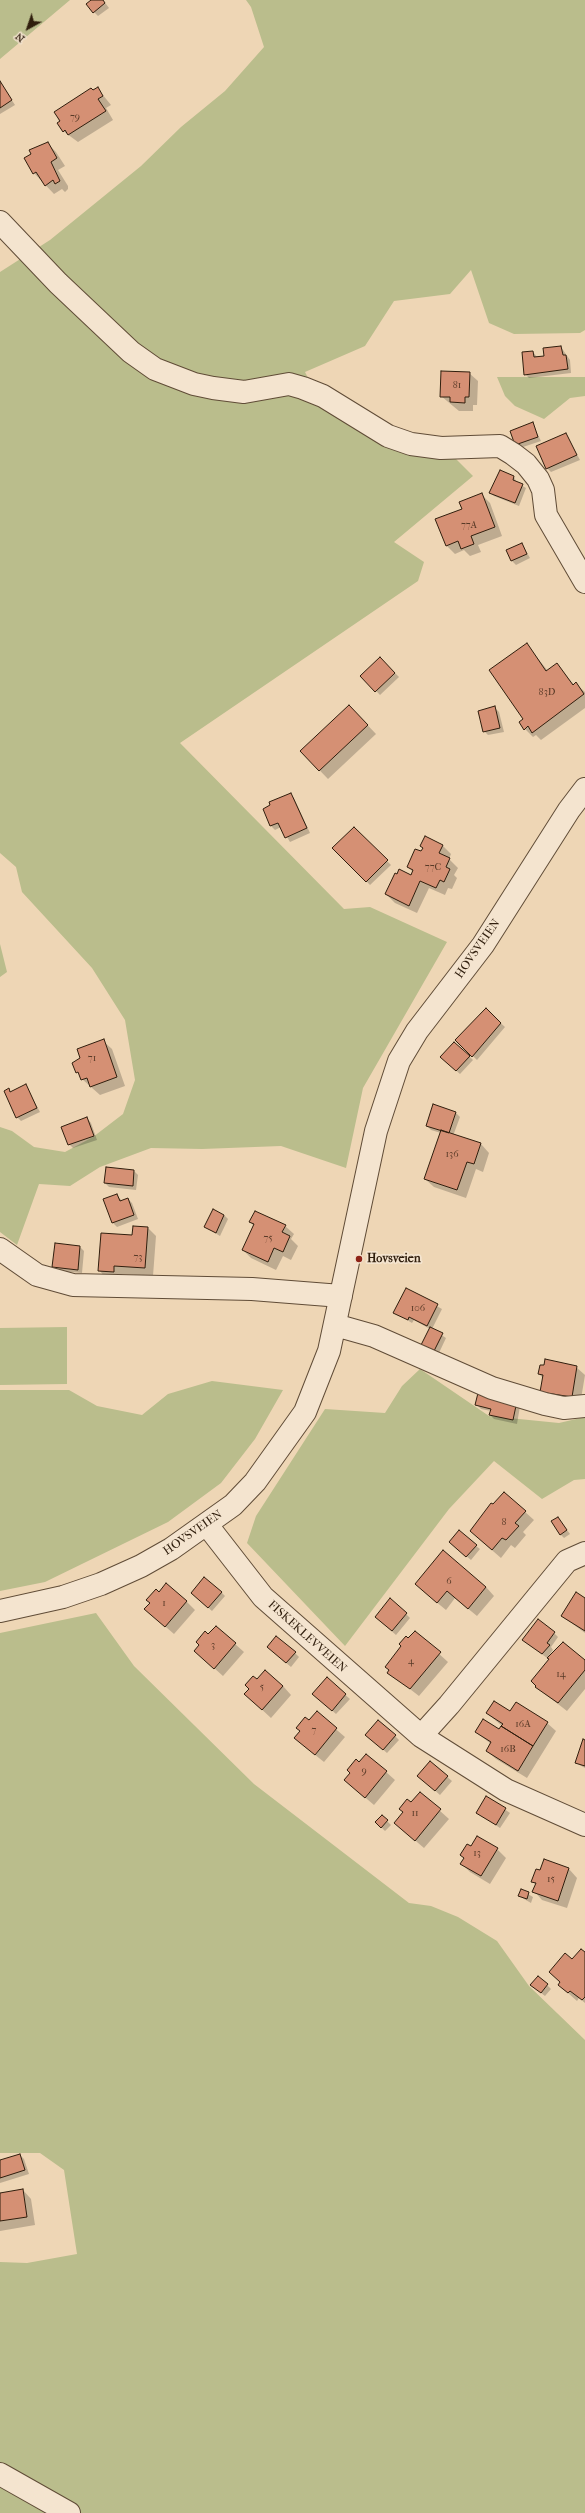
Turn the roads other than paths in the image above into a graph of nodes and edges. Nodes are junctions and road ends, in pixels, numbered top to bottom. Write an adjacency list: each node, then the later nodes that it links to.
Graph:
1 (0, 222): 2 (street)
2 (585, 582)
3 (585, 790): 5 (street, HOVSVEIEN)
4 (0, 1249): 5 (street)
5 (341, 1296): 6 (street, HOVSVEIEN)
6 (335, 1325): 7 (street); 8 (street, HOVSVEIEN)
7 (585, 1406)
8 (207, 1525): 10 (street, HOVSVEIEN); 11 (street, FISKEKLEVVEIEN)
9 (585, 1553): 11 (street)
10 (0, 1611)
11 (421, 1736): 12 (street, FISKEKLEVVEIEN)
12 (585, 1825)
13 (0, 2474): 14 (street)
14 (69, 2513)

